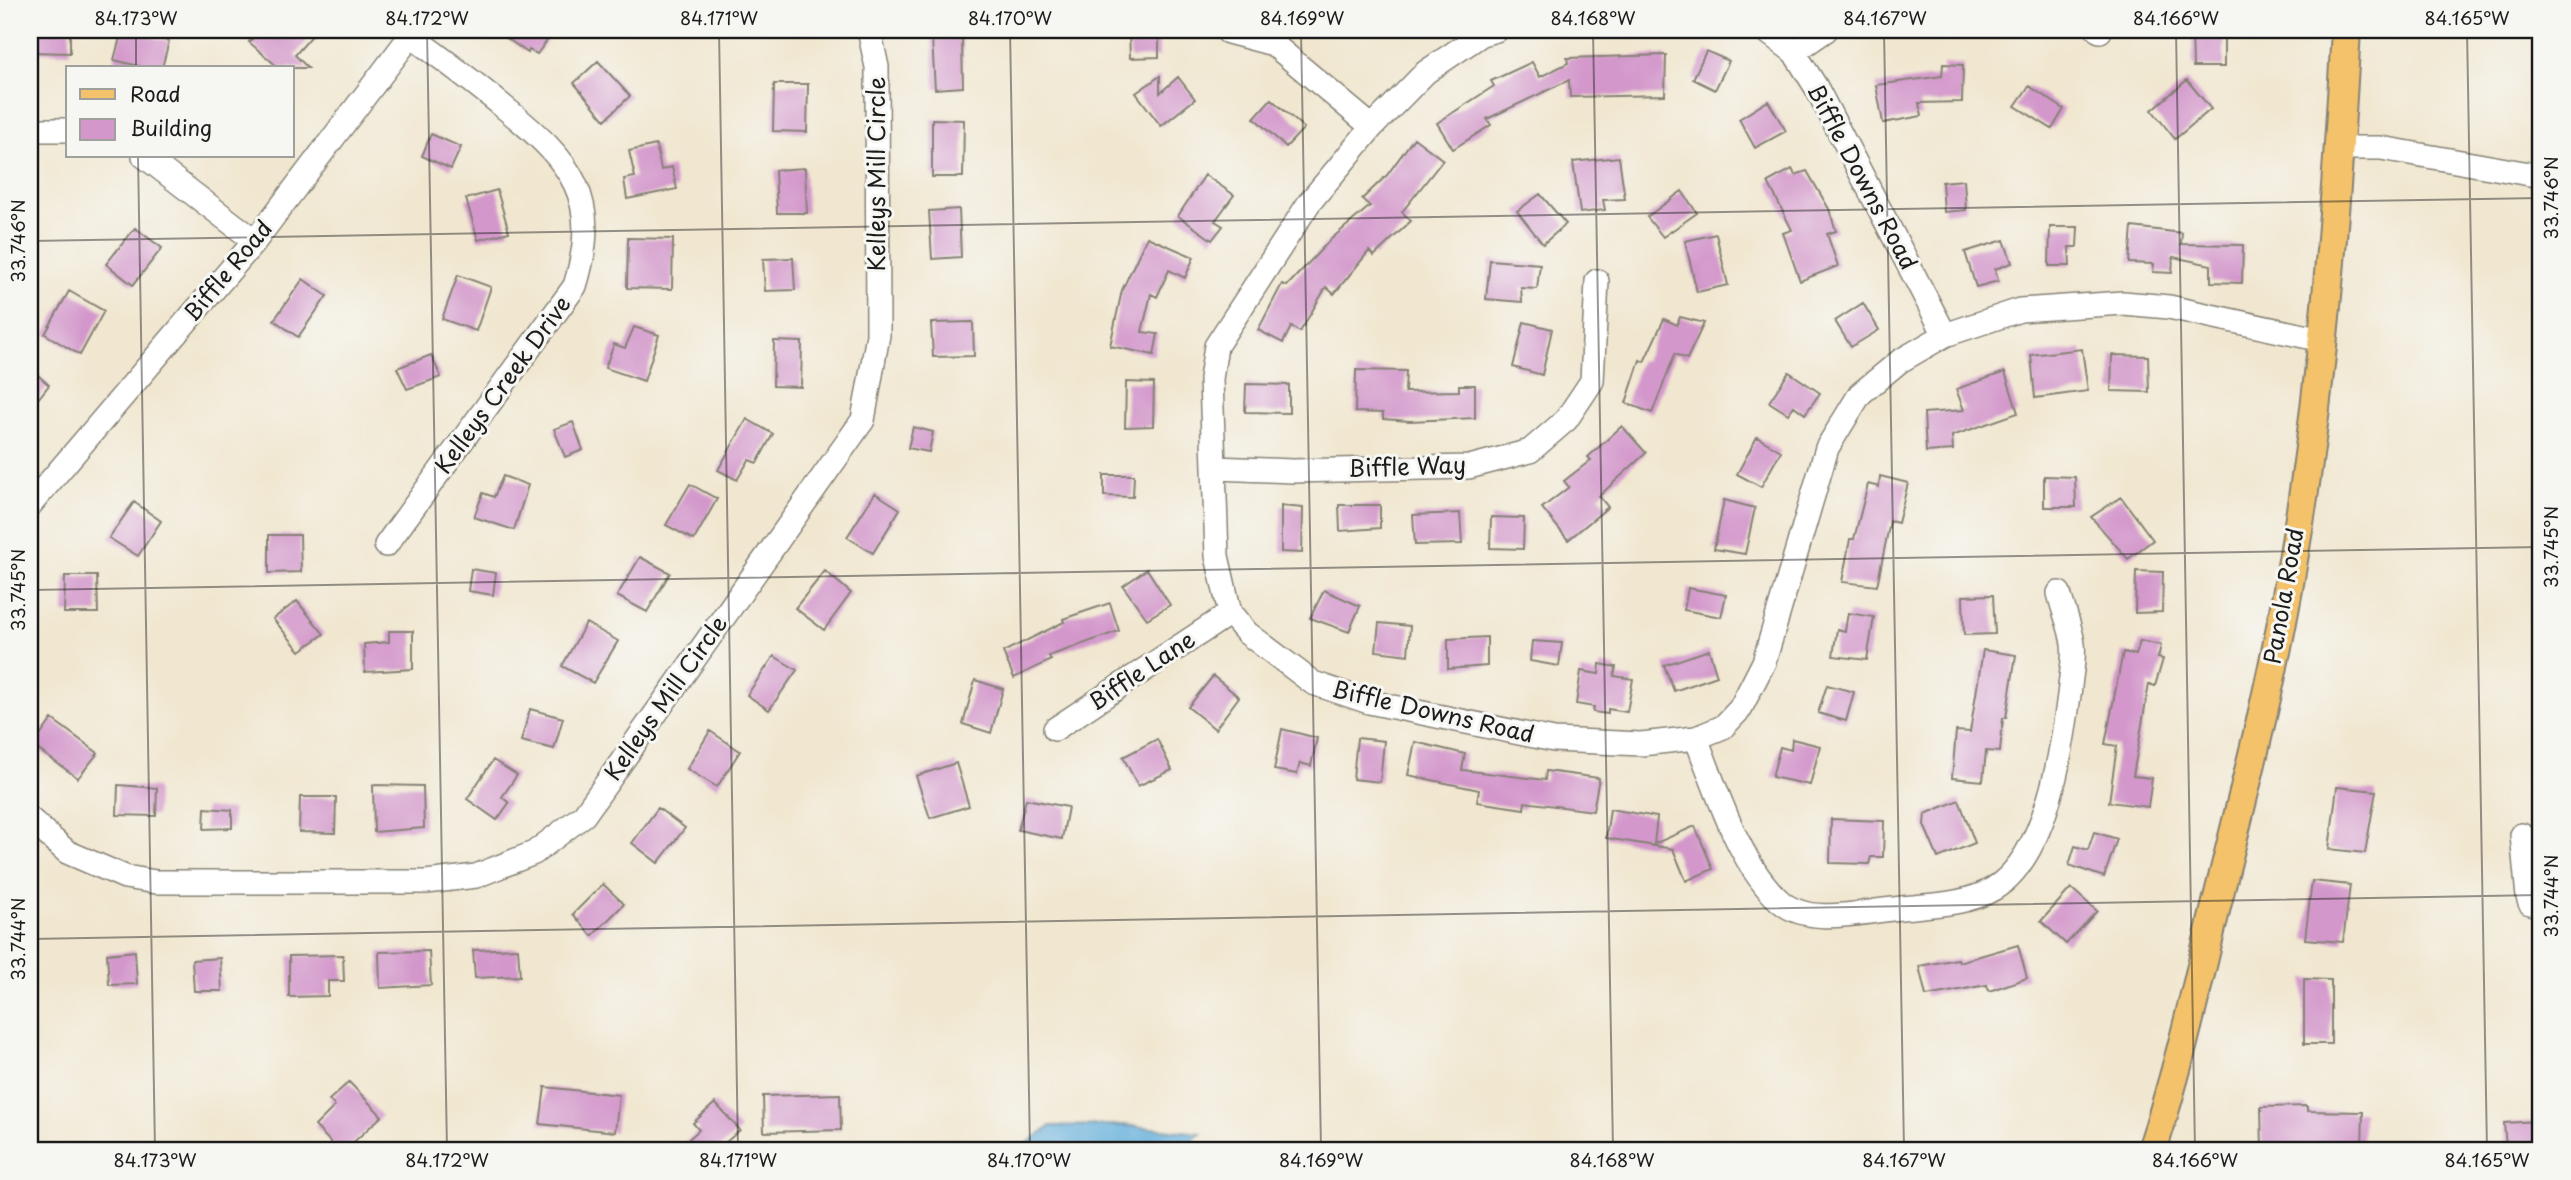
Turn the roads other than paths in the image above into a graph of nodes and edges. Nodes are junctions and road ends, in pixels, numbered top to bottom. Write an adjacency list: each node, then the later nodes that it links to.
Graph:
1 (869, 30): 26 (street, Kelleys Mill Circle)
2 (1496, 30): 9 (street)
3 (1765, 30): 8 (street, Biffle Downs Road)
4 (1826, 30): 8 (street)
5 (2346, 30): 12 (main road, Panola Road)
6 (1228, 32): 9 (street)
7 (413, 33): 15 (street, Biffle Road); 21 (street, Kelleys Creek Drive)
8 (1794, 52): 17 (street, Biffle Downs Road)
9 (1372, 127): 19 (street)
10 (30, 130): 11 (street)
11 (66, 130)
12 (2340, 148): 14 (street); 18 (main road, Panola Road)
13 (147, 158): 15 (street)
14 (2541, 176)
15 (255, 241): 20 (street, Biffle Road)
16 (1597, 281): 19 (street, Biffle Way)
17 (1945, 335): 18 (street, Biffle Downs Road); 25 (street, Biffle Downs Road)
18 (2322, 340): 29 (main road, Panola Road)
19 (1215, 468): 23 (street)
20 (30, 505)
21 (386, 545)
22 (2059, 593): 25 (street)
23 (1230, 613): 24 (street, Biffle Lane); 25 (street, Biffle Downs Road)
24 (1055, 729)
25 (1696, 738)
26 (30, 819)
27 (2522, 835): 28 (street)
28 (2541, 905)
29 (2152, 1150)

